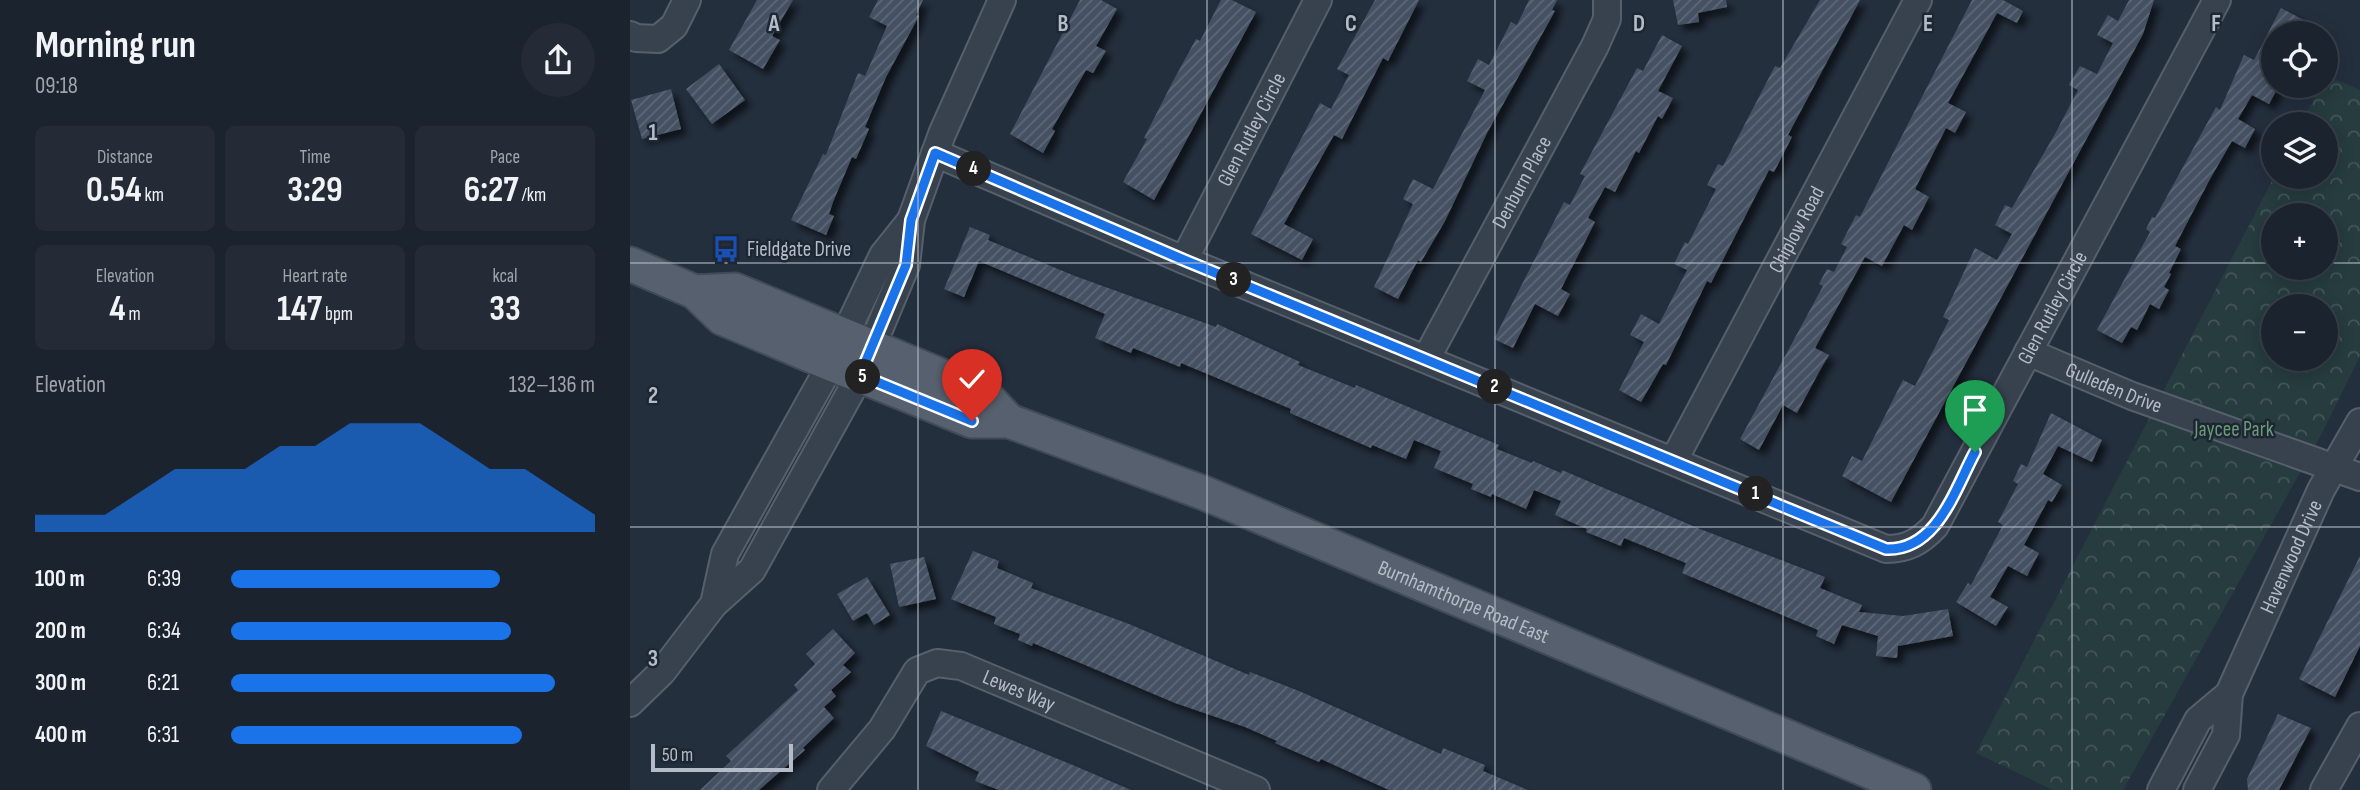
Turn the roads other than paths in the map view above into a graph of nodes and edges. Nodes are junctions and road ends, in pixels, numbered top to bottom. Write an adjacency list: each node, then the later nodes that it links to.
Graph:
1 (687, 0): 7 (street)
2 (1002, 0): 8 (street)
3 (1318, 0): 9 (street, Glen Rutley Circle)
4 (1607, 0): 13 (street, Denburn Place)
5 (1918, 0): 15 (street, Chiplow Road)
6 (2217, 0): 11 (street, Glen Rutley Circle)
7 (630, 34)
8 (935, 153): 9 (street, Glen Rutley Circle); 12 (street)
9 (1184, 260): 13 (street, Glen Rutley Circle)
10 (630, 264): 12 (main road, Burnhamthorpe Road East)
11 (2028, 352): 15 (street, Glen Rutley Circle); 16 (street, Gulleden Drive)
12 (852, 356): 19 (street); 23 (main road, Burnhamthorpe Road East)
13 (1426, 359): 15 (street, Glen Rutley Circle)
14 (2360, 422): 16 (street, Havenwood Drive)
15 (1674, 460)
16 (2334, 467): 17 (street, Gulleden Drive); 18 (street, Havenwood Drive)
17 (2360, 477)
18 (2229, 694): 24 (street, Havenwood Drive); 25 (street, Havenwood Drive)
19 (630, 703)
20 (2360, 726): 26 (street)
21 (831, 790): 22 (street, Lewes Way)
22 (1256, 790)
23 (1913, 790)
24 (2161, 790)
25 (2197, 790)
26 (2324, 790)

